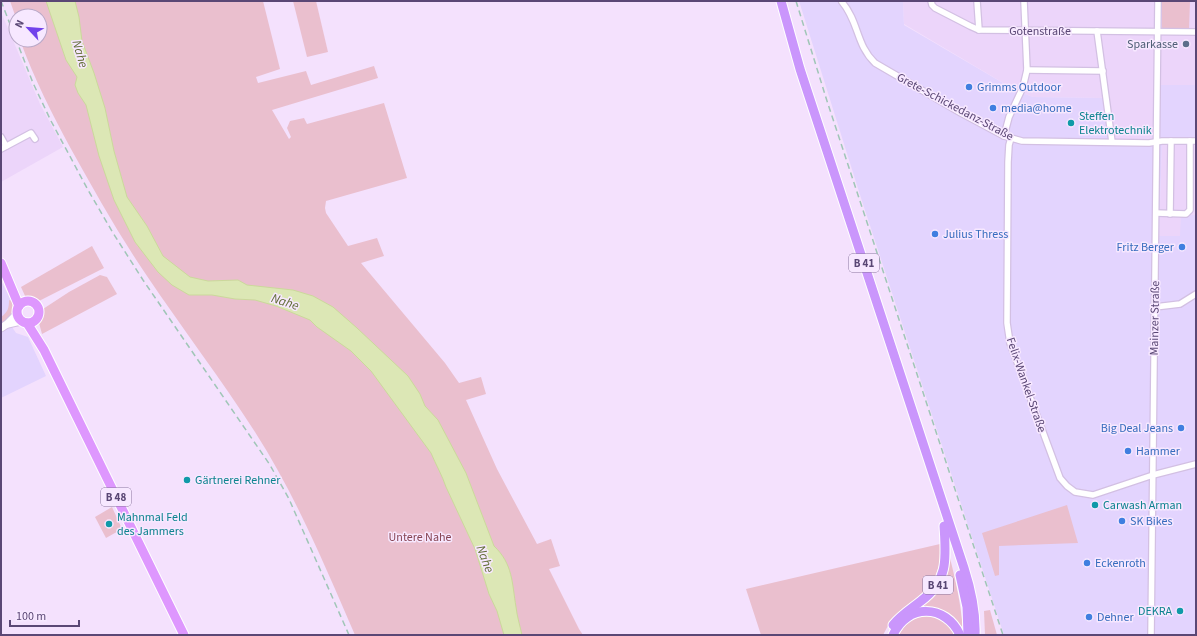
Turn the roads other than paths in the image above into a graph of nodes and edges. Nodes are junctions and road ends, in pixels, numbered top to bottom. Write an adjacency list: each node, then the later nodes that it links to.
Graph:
1 (775, 1): 33 (highway, B 41)
2 (781, 1): 40 (highway, B 41)
3 (931, 1): 8 (street, Gotenstraße)
4 (977, 1): 8 (street)
5 (1024, 1): 9 (street)
6 (1158, 1): 11 (street, Mainzer Straße)
7 (842, 2): 15 (street, Grete-Schickedanz-Straße)
8 (979, 30): 9 (street, Gotenstraße)
9 (1026, 31): 10 (street, Gotenstraße); 13 (street)
10 (1097, 31): 11 (street, Gotenstraße); 14 (street)
11 (1158, 32): 12 (street, Gotenstraße); 22 (street, Mainzer Straße)
12 (1196, 32)
13 (1027, 70): 14 (street); 15 (street)
14 (1103, 72): 21 (street)
15 (1004, 136): 17 (street, Grete-Schickedanz-Straße)
16 (1, 137): 23 (street)
17 (1011, 138): 21 (street, Grete-Schickedanz-Straße); 32 (street, Felix-Wankel-Straße)
18 (35, 139): 23 (street)
19 (1171, 141): 20 (street, Grete-Schickedanz-Straße); 22 (street, Grete-Schickedanz-Straße); 25 (street)
20 (1193, 141): 25 (street)
21 (1112, 142): 22 (street, Grete-Schickedanz-Straße)
22 (1156, 142): 24 (street, Mainzer Straße)
23 (3, 148)
24 (1156, 213): 25 (street); 28 (street, Mainzer Straße)
25 (1170, 214)
26 (1, 263): 29 (main road, B 48)
27 (1196, 294): 28 (street)
28 (1155, 307): 32 (street, Mainzer Straße)
29 (24, 314): 30 (street); 35 (main road, B 48)
30 (4, 326)
31 (1196, 464): 32 (street, Felix-Wankel-Straße)
32 (1153, 475): 41 (street, Mainzer Straße)
33 (944, 526): 34 (highway, B 41); 39 (highway, B 41)
34 (893, 625): 36 (main road, B 41)
35 (184, 635)
36 (889, 635)
37 (893, 635): 38 (highway, B 41)
38 (960, 635)
39 (968, 635)
40 (975, 635)
41 (1151, 635)

